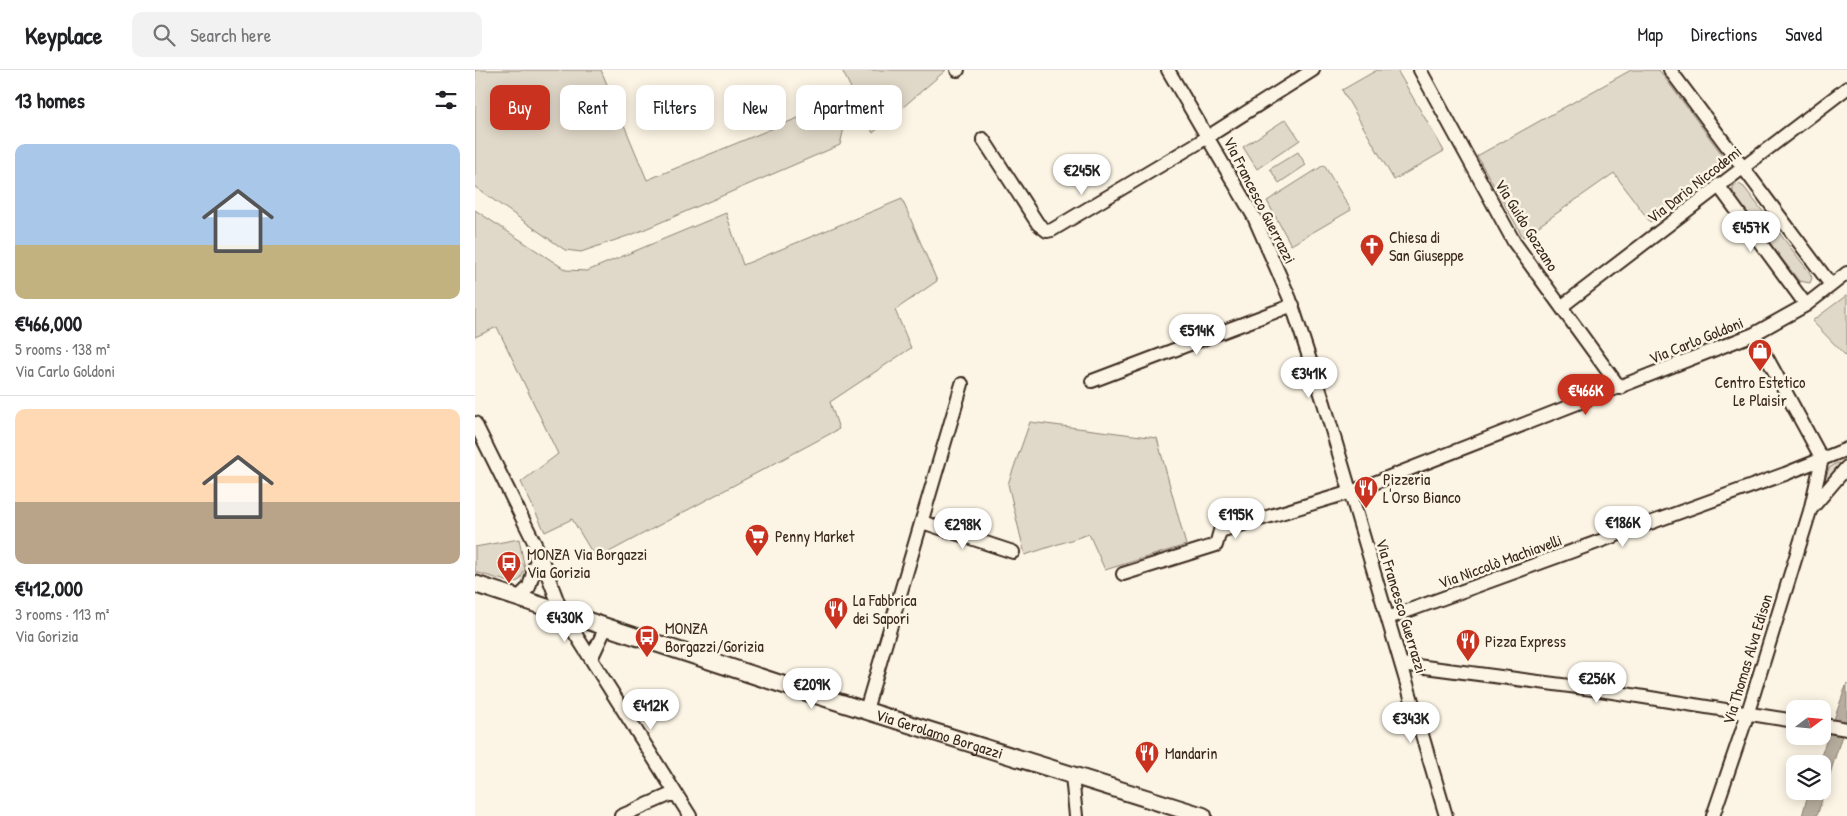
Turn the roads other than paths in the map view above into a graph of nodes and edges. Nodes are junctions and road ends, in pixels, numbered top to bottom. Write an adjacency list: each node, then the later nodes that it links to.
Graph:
1 (1168, 70): 6 (street, Via Francesco Guerrazzi)
2 (1313, 70): 6 (street)
3 (1420, 70): 14 (street, Via Guido Gozzano)
4 (1670, 70): 8 (street)
5 (1847, 88): 8 (street, Via Dario Niccodemi)
6 (1209, 137): 7 (street, Via Francesco Guerrazzi); 13 (street, Via Francesco Guerrazzi)
7 (983, 139)
8 (1742, 168): 9 (street, Via Dario Niccodemi); 11 (street)
9 (1718, 185): 12 (street); 14 (street, Via Dario Niccodemi)
10 (1847, 273): 11 (street, Via Carlo Goldoni)
11 (1831, 285): 12 (street, Via Carlo Goldoni)
12 (1806, 305): 15 (street, Via Carlo Goldoni)
13 (1293, 306): 16 (street); 23 (street, Via Francesco Guerrazzi)
14 (1561, 307): 18 (street, Via Guido Gozzano)
15 (1754, 334): 18 (street, Via Carlo Goldoni); 21 (street)
16 (1092, 381)
17 (962, 384): 25 (street)
18 (1620, 388): 23 (street, Via Carlo Goldoni)
19 (475, 423): 26 (street)
20 (1847, 449): 21 (street, Via Niccolò Machiavelli)
21 (1822, 459): 24 (street, Via Thomas Alva Edison); 32 (street, Via Niccolò Machiavelli)
22 (1847, 467): 24 (street, Via Thomas Alva Edison)
23 (1351, 492): 28 (street); 32 (street, Via Francesco Guerrazzi)
24 (1810, 511): 37 (street, Via Thomas Alva Edison)
25 (922, 522): 27 (street); 36 (street)
26 (539, 552): 30 (street); 31 (street)
27 (1013, 552)
28 (1123, 574)
29 (475, 584): 30 (main road, Via Gerolamo Borgazzi)
30 (518, 598): 31 (main road, Via Gerolamo Borgazzi)
31 (562, 613): 33 (main road, Via Gerolamo Borgazzi); 34 (street)
32 (1388, 618): 35 (street, Via Francesco Guerrazzi)
33 (606, 627): 34 (street); 36 (main road, Via Gerolamo Borgazzi)
34 (591, 659): 42 (street)
35 (1402, 664): 37 (street); 47 (street, Via Francesco Guerrazzi)
36 (866, 710): 41 (main road, Via Gerolamo Borgazzi)
37 (1747, 714): 38 (street); 48 (street, Via Thomas Alva Edison)
38 (1786, 720)
39 (1831, 726): 40 (street)
40 (1847, 729)
41 (1072, 776): 45 (street); 46 (main road, Via Gerolamo Borgazzi)
42 (674, 793): 43 (street); 44 (street)
43 (621, 816)
44 (690, 816)
45 (1076, 816)
46 (1203, 816)
47 (1446, 816)
48 (1713, 816)

